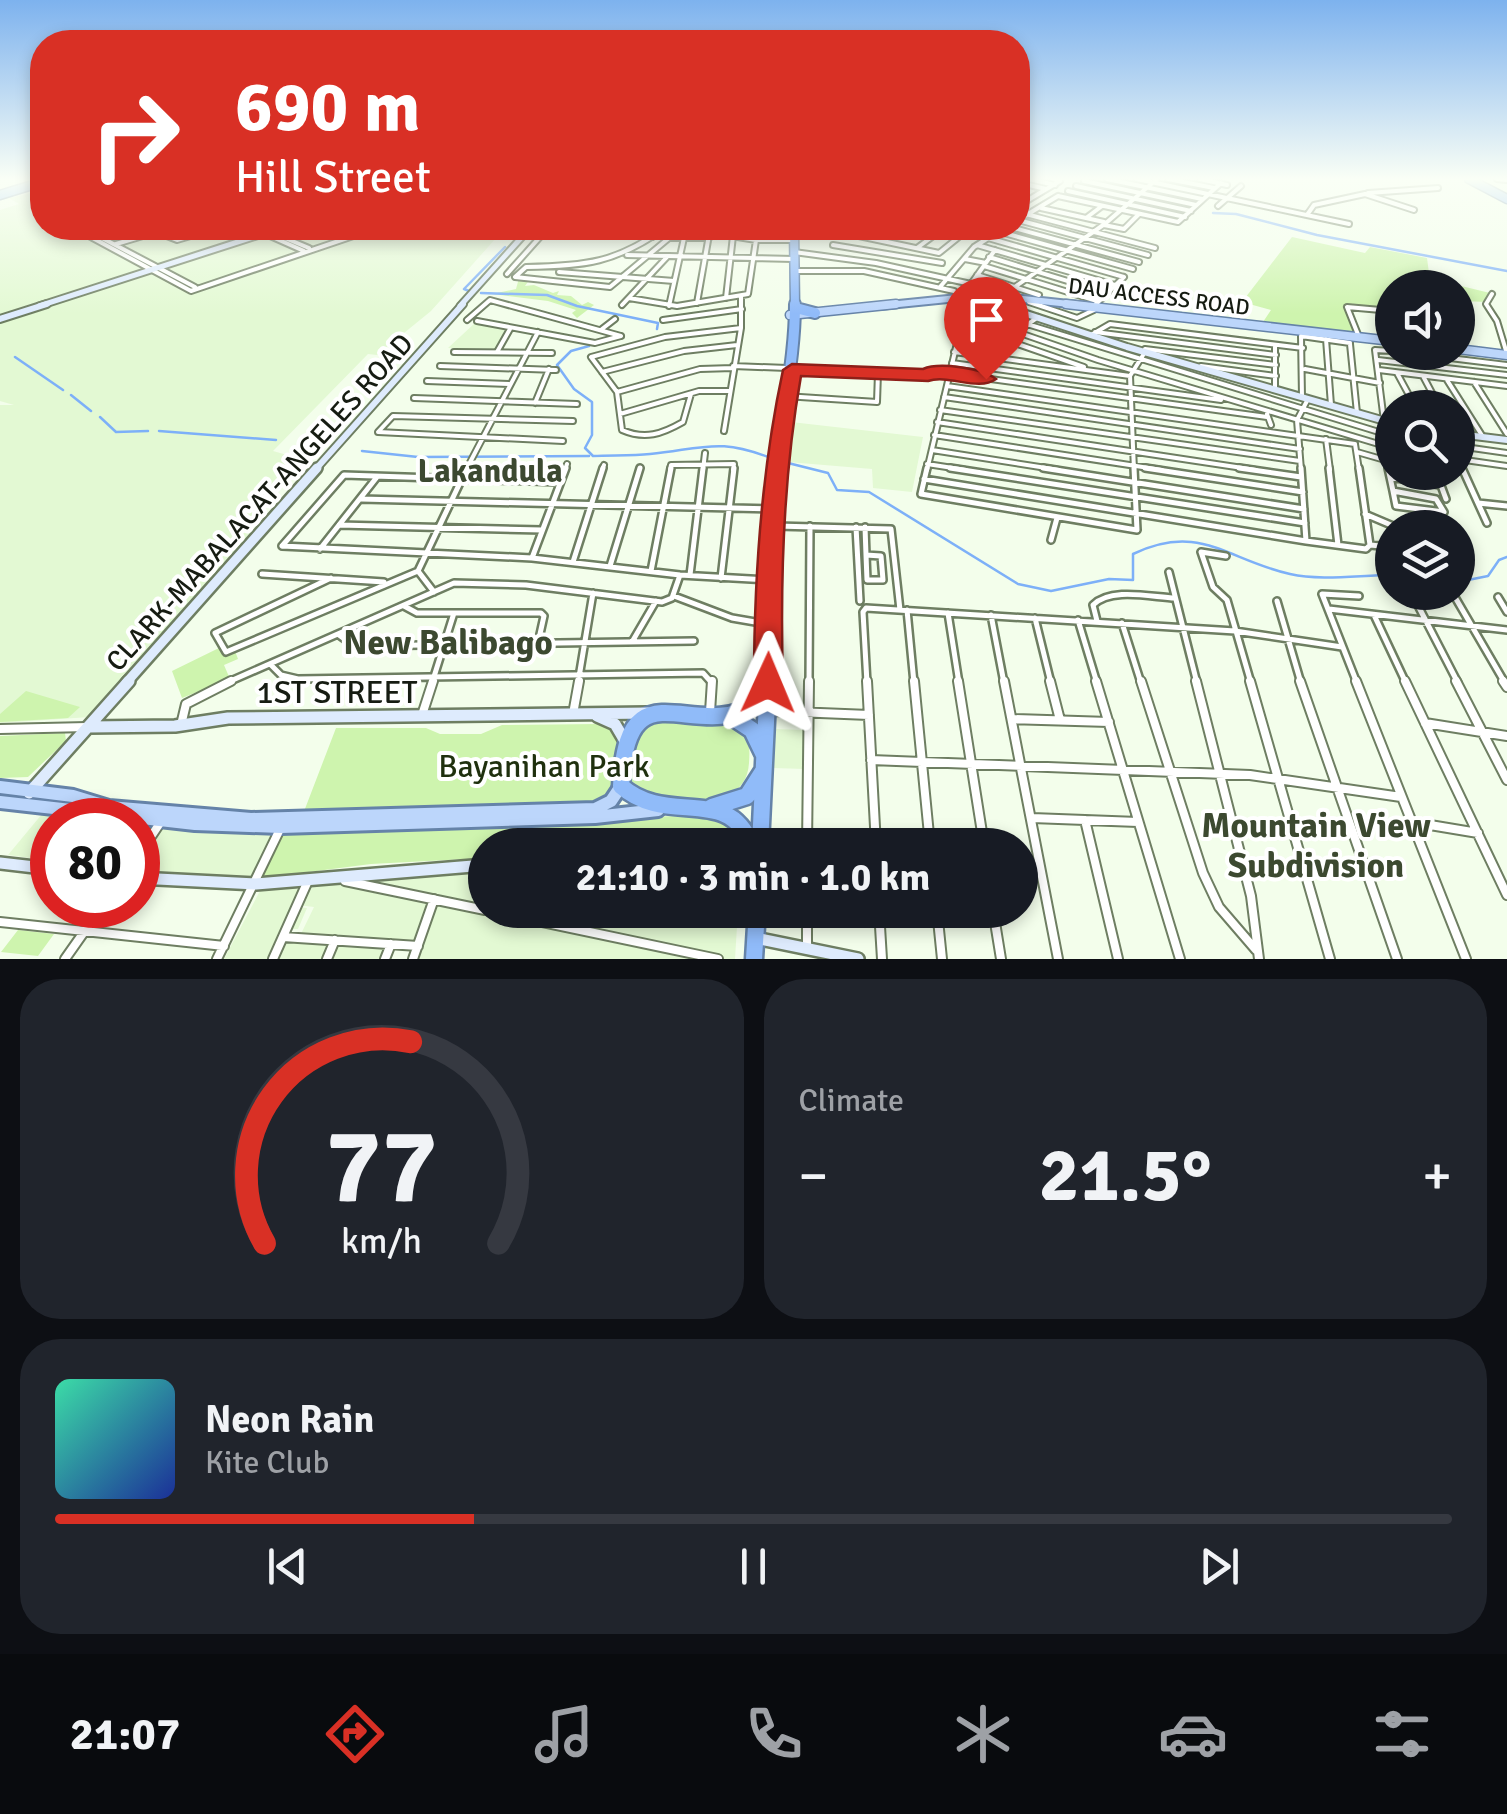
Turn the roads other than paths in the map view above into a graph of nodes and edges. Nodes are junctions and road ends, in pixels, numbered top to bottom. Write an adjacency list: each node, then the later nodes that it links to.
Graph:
1 (1032, 224): 7 (street)
2 (1062, 224): 6 (street)
3 (1104, 224): 4 (street); 6 (street)
4 (1130, 224)
5 (1030, 232): 32 (street)
6 (1093, 232): 7 (street); 43 (street)
7 (1085, 238): 32 (street); 43 (street)
8 (97, 240): 35 (street)
9 (107, 240): 30 (street)
10 (129, 240): 30 (street)
11 (238, 240): 55 (main road)
12 (288, 240): 37 (street)
13 (335, 240): 37 (street)
14 (339, 240): 37 (street)
15 (519, 240): 340 (main road, CLARK-MABALACAT-ANGELES ROAD)
16 (537, 240): 58 (street)
17 (647, 240): 40 (street)
18 (666, 240): 44 (street)
19 (684, 240): 46 (street)
20 (708, 240): 48 (street)
21 (732, 240): 49 (street)
22 (756, 240): 50 (street)
23 (794, 240): 41 (highway)
24 (888, 240): 36 (street)
25 (927, 240): 36 (street)
26 (955, 240): 36 (street)
27 (985, 240): 34 (street)
28 (995, 240): 47 (street)
29 (1027, 240): 39 (street)
30 (115, 244): 35 (street); 55 (street)
31 (832, 244): 33 (street)
32 (1075, 244): 39 (street); 53 (street)
33 (847, 245): 42 (street); 59 (street)
34 (977, 245): 38 (street); 51 (street)
35 (108, 246): 55 (street)
36 (917, 248)
37 (307, 250): 55 (street)
38 (995, 250): 52 (street); 54 (street)
39 (1065, 250): 47 (street); 56 (street)
40 (627, 255): 44 (street); 68 (street)
41 (794, 255): 42 (street); 50 (street); 61 (highway)
42 (833, 255): 59 (street)
43 (1148, 255): 53 (street)
44 (642, 257): 45 (street); 62 (street)
45 (667, 257): 46 (street); 64 (street)
46 (680, 257): 48 (street); 67 (street)
47 (1056, 257): 54 (street); 63 (street)
48 (704, 258): 49 (street); 81 (street)
49 (729, 258): 50 (street); 80 (street)
50 (754, 258): 76 (street)
51 (965, 259): 52 (street); 65 (street)
52 (986, 262): 57 (street); 60 (street); 66 (street)
53 (1140, 262): 56 (street)
54 (1045, 264): 57 (street); 69 (street)
55 (153, 268): 92 (main road)
56 (1132, 269): 63 (street)
57 (1034, 272): 66 (street); 72 (street)
58 (507, 274)
59 (930, 275): 65 (street)
60 (977, 275): 65 (street); 70 (street)
61 (793, 276): 71 (street); 88 (highway)
62 (622, 277): 64 (street); 68 (street); 68 (street)
63 (1124, 277): 69 (street)
64 (646, 279): 67 (street); 79 (street)
65 (949, 279): 71 (street)
66 (1024, 279): 70 (street); 82 (street)
67 (674, 281): 84 (street)
68 (558, 282)
69 (1114, 285): 72 (street)
70 (1012, 286): 74 (street); 77 (street)
71 (940, 288): 73 (street)
72 (1107, 293): 82 (street)
73 (953, 294): 77 (main road, DAU ACCESS ROAD); 89 (main road, DAU ACCESS ROAD); 93 (main road)
74 (1040, 294)
75 (1492, 294): 128 (street)
76 (741, 296): 80 (street); 85 (street)
77 (1002, 296): 78 (main road, DAU ACCESS ROAD)
78 (1012, 297): 82 (main road, DAU ACCESS ROAD); 86 (street)
79 (629, 298): 83 (street); 84 (street)
80 (726, 298): 81 (street)
81 (697, 303): 84 (street)
82 (1096, 304): 86 (main road, DAU ACCESS ROAD)
83 (622, 305)
84 (668, 306)
85 (742, 308): 96 (street); 103 (street)
86 (1110, 308): 91 (main road, DAU ACCESS ROAD)
87 (1375, 310): 111 (street)
88 (794, 314): 89 (highway); 141 (highway)
89 (813, 314)
90 (969, 317): 99 (street)
91 (1184, 317): 108 (street); 111 (main road, DAU ACCESS ROAD)
92 (0, 318)
93 (1038, 318): 101 (street); 107 (main road)
94 (615, 319): 104 (street)
95 (468, 320): 104 (street)
96 (663, 320)
97 (1014, 320): 101 (street)
98 (477, 321): 102 (street)
99 (961, 324): 109 (street); 122 (street)
100 (994, 324): 106 (street)
101 (1028, 325): 106 (street); 131 (street)
102 (511, 328): 105 (street); 121 (street)
103 (741, 328): 116 (street); 145 (street)
104 (602, 330): 105 (street)
105 (538, 332): 124 (street)
106 (1018, 332): 113 (street); 147 (street)
107 (1093, 334): 108 (street); 114 (street); 117 (main road)
108 (1187, 334): 114 (street); 115 (street)
109 (982, 335): 113 (street); 129 (street)
110 (1326, 339): 111 (street); 118 (street); 148 (street)
111 (1353, 339): 112 (main road, DAU ACCESS ROAD); 154 (street)
112 (1375, 340)
113 (1005, 341): 130 (street); 144 (street)
114 (1188, 344): 126 (street); 127 (street)
115 (1276, 344): 118 (street); 127 (street)
116 (737, 345): 139 (street); 145 (street)
117 (1127, 347): 123 (main road); 126 (street)
118 (1303, 348): 140 (street)
119 (1475, 351): 128 (main road)
120 (454, 352): 121 (street)
121 (497, 352): 124 (street)
122 (954, 352): 129 (street); 133 (street)
123 (1145, 352): 131 (street); 136 (main road)
124 (526, 353): 125 (street); 138 (street)
125 (552, 353)
126 (1189, 354): 134 (street); 136 (street)
127 (1276, 354): 134 (street)
128 (1507, 354)
129 (977, 355): 130 (street)
130 (1000, 358): 144 (street)
131 (1138, 361): 147 (street); 171 (street)
132 (1475, 362): 137 (street)
133 (952, 363): 150 (street); 164 (street)
134 (1276, 365): 152 (street)
135 (440, 366): 138 (street)
136 (1192, 366): 152 (street); 160 (main road)
137 (1507, 366)
138 (519, 368): 159 (street); 181 (street)
139 (733, 368): 141 (street); 169 (street); 170 (street)
140 (1304, 368): 148 (street); 178 (street)
141 (788, 370): 146 (street); 173 (highway)
142 (1378, 370): 149 (street); 158 (street)
143 (1464, 370): 151 (street)
144 (1096, 371): 147 (street)
145 (602, 372): 170 (street)
146 (878, 373): 150 (street); 173 (street)
147 (1130, 373): 164 (street); 177 (street)
148 (1330, 373): 154 (street); 184 (street)
149 (1397, 373): 153 (street); 167 (street)
150 (950, 374): 162 (street); 179 (street)
151 (1507, 375)
152 (1276, 376): 165 (street)
153 (1422, 376): 155 (street); 168 (street)
154 (1353, 377): 158 (street); 188 (street)
155 (1446, 378): 157 (street); 203 (street)
156 (427, 381): 159 (street)
157 (1474, 382): 161 (street); 204 (street)
158 (1380, 383): 166 (street)
159 (510, 384): 180 (street)
160 (1255, 384): 165 (main road); 171 (street)
161 (1499, 384): 163 (street); 174 (street)
162 (946, 386): 175 (street); 187 (street)
163 (1507, 386)
164 (1130, 388): 177 (street); 179 (street)
165 (1275, 389): 178 (main road)
166 (1382, 390)
167 (1406, 390)
168 (1430, 390)
169 (729, 391): 172 (street); 199 (street)
170 (616, 392): 189 (street)
171 (1248, 393): 182 (street); 185 (street)
172 (691, 394): 189 (street); 189 (street)
173 (785, 396): 250 (highway)
174 (1507, 396)
175 (944, 397): 186 (street); 197 (street)
176 (414, 398): 180 (street)
177 (1226, 398): 182 (street)
178 (1305, 398): 184 (main road); 185 (street)
179 (1130, 399): 187 (street); 190 (street)
180 (502, 402): 181 (street); 191 (street)
181 (535, 403): 183 (street)
182 (1240, 403): 190 (street)
183 (577, 404)
184 (1330, 405): 188 (main road)
185 (1302, 408): 192 (street); 196 (street)
186 (940, 410): 195 (street); 206 (street)
187 (1131, 412): 197 (street); 200 (street)
188 (1357, 413): 193 (main road)
189 (620, 414)
190 (1267, 414): 192 (street); 198 (street)
191 (493, 418): 194 (street); 205 (street); 205 (street)
192 (1297, 420): 200 (street); 209 (street)
193 (1375, 420)
194 (573, 421)
195 (937, 422): 201 (street); 214 (street)
196 (1375, 423)
197 (1132, 425): 206 (street); 213 (street)
198 (1271, 425)
199 (724, 431)
200 (1298, 434): 207 (street); 213 (street)
201 (934, 435): 212 (street); 224 (street)
202 (1475, 436): 203 (main road)
203 (1482, 437): 204 (main road)
204 (1507, 437)
205 (483, 438): 208 (street); 229 (street)
206 (1132, 438): 214 (street); 218 (street)
207 (1326, 439): 209 (street); 268 (street)
208 (563, 440)
209 (1356, 444): 210 (street); 217 (street); 252 (street)
210 (1375, 446)
211 (1475, 448): 216 (street)
212 (931, 449): 222 (street); 231 (street)
213 (1300, 449): 218 (street)
214 (1134, 452): 224 (street); 228 (street)
215 (705, 453): 220 (street)
216 (1507, 453)
217 (1375, 454)
218 (1300, 461): 228 (street)
219 (1475, 461): 225 (street)
220 (704, 462): 246 (street); 247 (street); 248 (street)
221 (567, 464): 232 (street)
222 (927, 464): 230 (street); 237 (street)
223 (604, 465): 243 (street)
224 (1134, 466): 231 (street); 235 (street)
225 (1507, 466)
226 (640, 468): 244 (street)
227 (378, 477): 229 (street); 238 (street); 269 (street)
228 (1301, 477): 235 (street)
229 (462, 479): 232 (street); 240 (street)
230 (924, 479): 251 (street); 253 (street)
231 (1135, 481): 237 (street); 249 (street)
232 (560, 482): 242 (street)
233 (1442, 490): 239 (street)
234 (1472, 490): 241 (street)
235 (1303, 492): 249 (street)
236 (1392, 492): 236 (street)
237 (1135, 497): 251 (street); 255 (street)
238 (361, 499): 240 (street); 257 (street)
239 (1446, 499)
240 (450, 502): 242 (street); 262 (street)
241 (1478, 503): 245 (street); 256 (street)
242 (551, 506): 243 (street); 263 (street)
243 (590, 506): 244 (street); 274 (street)
244 (630, 506): 246 (street); 275 (street)
245 (1507, 506)
246 (663, 507): 247 (street); 277 (street)
247 (698, 507): 248 (street); 281 (street)
248 (731, 508): 250 (street); 283 (street)
249 (1304, 509): 255 (street)
250 (774, 510): 258 (highway)
251 (1136, 513): 253 (street); 265 (street)
252 (1366, 514): 254 (street); 266 (street)
253 (1057, 518): 264 (street)
254 (1375, 518)
255 (1305, 523): 265 (street)
256 (1487, 523)
257 (339, 525): 262 (street); 269 (street)
258 (774, 526): 259 (street); 284 (highway)
259 (810, 526): 260 (street); 329 (street)
260 (856, 527): 261 (street); 294 (street)
261 (864, 527): 271 (street); 297 (street)
262 (436, 528): 263 (street); 270 (street)
263 (542, 530): 273 (street)
264 (1051, 540)
265 (1306, 541): 268 (street)
266 (1370, 545): 267 (street); 268 (street)
267 (1375, 545)
268 (1338, 546)
269 (320, 549): 270 (street)
270 (424, 553): 273 (street); 276 (street)
271 (866, 555): 271 (street)
272 (1226, 556): 314 (street)
273 (532, 558): 274 (street)
274 (573, 562): 275 (street)
275 (610, 566): 277 (street)
276 (418, 571): 285 (street); 286 (street)
277 (651, 571): 280 (street)
278 (1169, 572): 291 (street)
279 (262, 574): 282 (street)
280 (680, 575): 281 (street); 288 (street)
281 (690, 576): 283 (street)
282 (331, 578): 285 (street); 285 (street)
283 (721, 578): 284 (street)
284 (771, 580): 310 (highway)
285 (388, 582)
286 (434, 592): 287 (street); 295 (street)
287 (593, 594): 293 (street); 320 (street)
288 (674, 596): 293 (street); 310 (street)
289 (1359, 596): 296 (street)
290 (1498, 597): 300 (street)
291 (1175, 598): 308 (street); 312 (street)
292 (1277, 601): 316 (street)
293 (656, 602): 318 (street)
294 (862, 605): 297 (street); 332 (street)
295 (404, 606): 301 (street); 315 (street)
296 (1329, 609): 303 (street); 322 (street)
297 (903, 610): 302 (street); 347 (street)
298 (1419, 610): 307 (street)
299 (1462, 610): 311 (street)
300 (1507, 612)
301 (454, 613): 319 (street); 321 (street)
302 (948, 613): 304 (street); 349 (street)
303 (1374, 615): 307 (street); 339 (street)
304 (991, 616): 305 (street); 336 (street)
305 (1034, 618): 306 (street); 337 (street)
306 (1078, 620): 308 (street); 338 (street)
307 (1424, 620): 311 (street); 343 (street)
308 (1098, 622): 309 (street)
309 (1122, 623): 312 (street); 352 (street)
310 (768, 625): 327 (highway); 334 (highway)
311 (1471, 626): 313 (street); 326 (street)
312 (1186, 628): 314 (street); 354 (street)
313 (1507, 630)
314 (1235, 631): 316 (street); 355 (street)
315 (339, 635): 321 (street); 323 (street)
316 (1285, 637): 322 (street); 358 (street)
317 (694, 641): 318 (street)
318 (632, 642): 320 (street)
319 (538, 643): 320 (street); 321 (street)
320 (585, 643): 324 (street)
321 (444, 644): 325 (street)
322 (1342, 646): 362 (street)
323 (270, 664): 325 (street); 341 (street)
324 (579, 675): 325 (street); 330 (street); 333 (street)
325 (433, 677): 335 (street)
326 (1507, 687)
327 (768, 711): 329 (street); 348 (highway)
328 (665, 713): 331 (main road, 1ST STREET); 333 (highway); 345 (highway)
329 (806, 713): 332 (street); 375 (street)
330 (573, 714): 331 (main road, 1ST STREET); 335 (main road, 1ST STREET)
331 (587, 714): 345 (main road)
332 (869, 714): 346 (street)
333 (710, 715): 334 (highway)
334 (731, 716): 348 (highway)
335 (421, 717): 341 (main road, 1ST STREET)
336 (1012, 719): 337 (street); 350 (street)
337 (1060, 720): 338 (street)
338 (1108, 722): 351 (street)
339 (1425, 723): 343 (street); 379 (street)
340 (88, 726): 341 (main road, 1ST STREET); 342 (street); 353 (main road, CLARK-MABALACAT-ANGELES ROAD)
341 (181, 726)
342 (0, 729)
343 (1482, 732): 344 (street); 356 (street)
344 (1507, 736)
345 (625, 742): 357 (highway)
346 (872, 760): 347 (street); 376 (street)
347 (922, 761): 349 (street); 377 (street)
348 (765, 763): 364 (highway); 374 (highway)
349 (972, 764): 350 (street); 378 (street)
350 (1022, 765): 351 (street); 366 (street)
351 (1122, 770): 352 (street); 369 (street)
352 (1173, 772): 354 (street); 407 (street)
353 (46, 773): 359 (main road, CLARK-MABALACAT-ANGELES ROAD); 360 (main road); 361 (main road)
354 (1222, 773): 355 (street); 407 (street)
355 (1278, 778): 358 (street); 423 (street)
356 (1507, 780)
357 (621, 786): 361 (main road); 365 (highway)
358 (1340, 788): 362 (street); 424 (street)
359 (31, 790): 360 (main road); 361 (main road); 363 (main road, CLARK-MABALACAT-ANGELES ROAD)
360 (1, 792): 363 (main road)
361 (58, 794)
362 (1401, 797): 370 (street)
363 (20, 804): 367 (main road)
364 (708, 808): 365 (highway); 373 (highway)
365 (658, 810): 372 (main road)
366 (1032, 818): 368 (street); 420 (street)
367 (162, 820): 371 (street); 372 (main road)
368 (1085, 820): 369 (street); 421 (street)
369 (1138, 822): 422 (street)
370 (1412, 822): 379 (street); 425 (street)
371 (160, 823)
372 (282, 828): 386 (street)
373 (745, 828)
374 (761, 828)
375 (807, 828)
376 (875, 828)
377 (928, 828)
378 (981, 828)
379 (1478, 833): 387 (street)
380 (0, 863): 381 (main road)
381 (30, 866)
382 (468, 867): 383 (main road)
383 (328, 876): 385 (main road); 388 (street)
384 (160, 879): 386 (main road)
385 (308, 880): 386 (main road); 400 (street)
386 (256, 884): 404 (street)
387 (1507, 896)
388 (434, 899): 389 (street); 405 (street)
389 (468, 906)
390 (0, 922): 399 (street)
391 (86, 928): 399 (street)
392 (571, 928): 414 (street)
393 (750, 928): 415 (highway)
394 (756, 928): 401 (highway)
395 (807, 928): 406 (street)
396 (880, 928): 417 (street)
397 (939, 928): 418 (street)
398 (996, 928): 419 (street)
399 (83, 932): 404 (street); 408 (street)
400 (283, 936): 402 (street); 410 (street)
401 (755, 938): 406 (main road); 415 (highway)
402 (335, 940): 403 (street); 411 (street)
403 (391, 944): 405 (street); 412 (street)
404 (224, 946): 409 (street)
405 (418, 946): 413 (street)
406 (807, 950): 416 (main road)
407 (1258, 955)
408 (65, 959)
409 (217, 959)
410 (272, 959)
411 (327, 959)
412 (385, 959)
413 (413, 959)
414 (718, 959)
415 (751, 959)
416 (858, 959)
417 (882, 959)
418 (942, 959)
419 (1000, 959)
420 (1058, 959)
421 (1118, 959)
422 (1180, 959)
423 (1330, 959)
424 (1397, 959)
425 (1466, 959)

